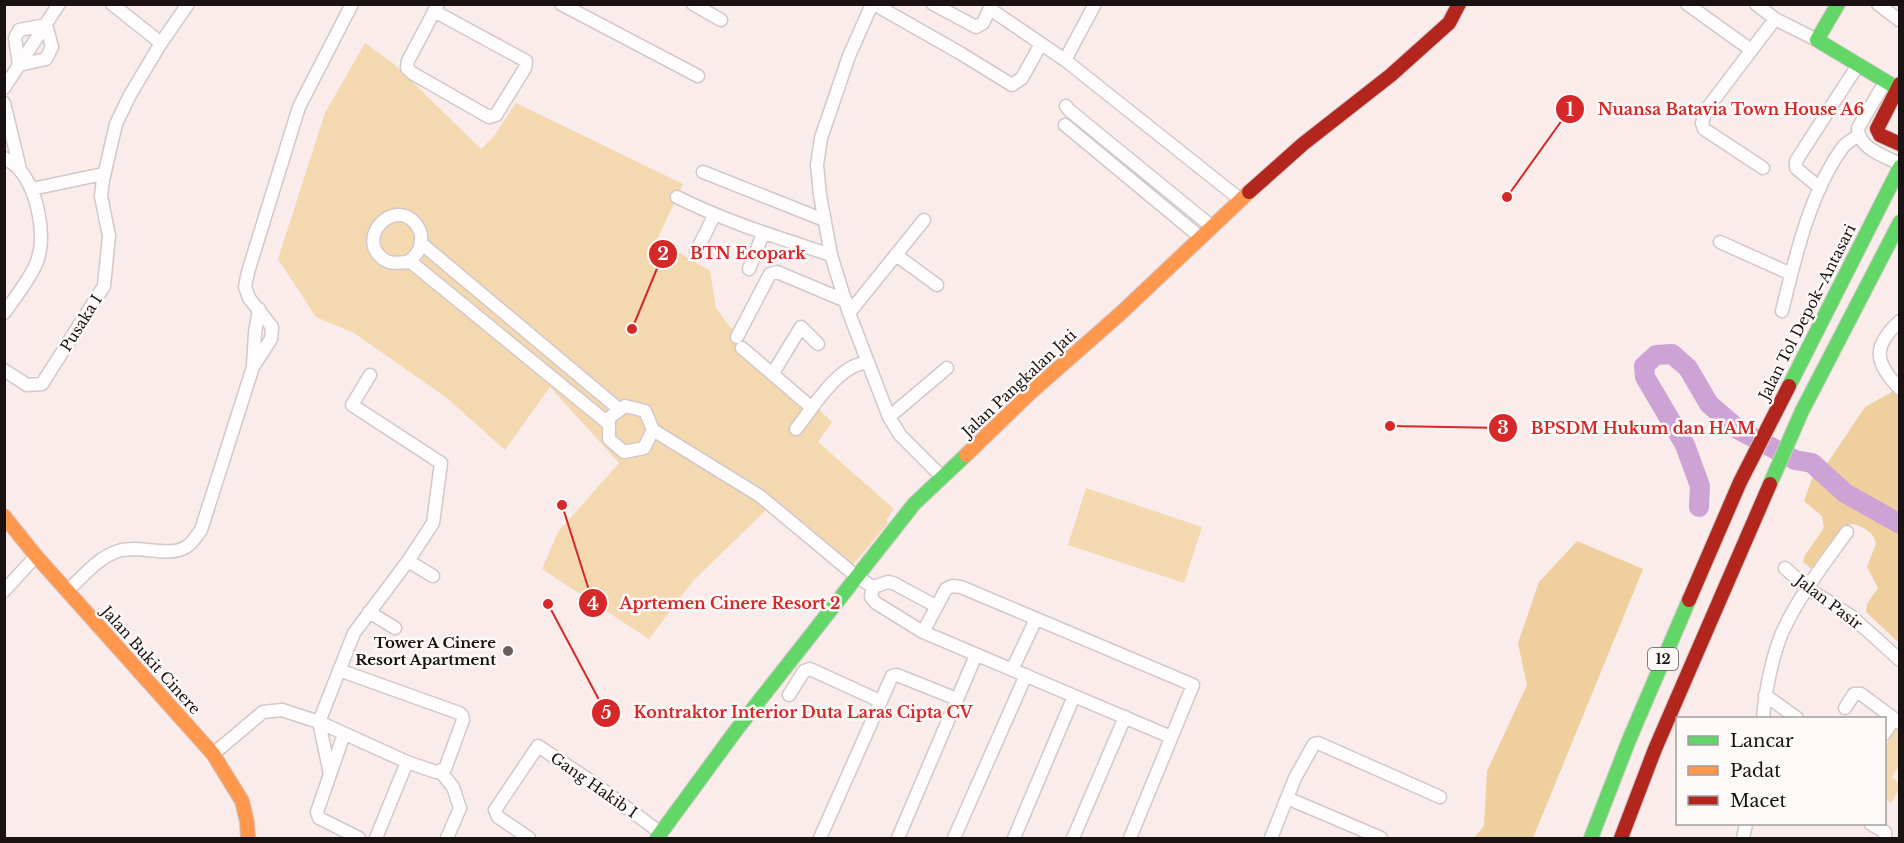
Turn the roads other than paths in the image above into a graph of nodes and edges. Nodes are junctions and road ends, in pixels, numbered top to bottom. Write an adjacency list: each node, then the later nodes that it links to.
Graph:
1 (59, 4): 20 (street)
2 (112, 4): 22 (street)
3 (188, 4): 22 (street)
4 (352, 4): 96 (street)
5 (561, 4): 28 (street)
6 (693, 4): 18 (street)
7 (873, 4): 23 (street); 48 (street)
8 (933, 4): 15 (street)
9 (1095, 4): 25 (street)
10 (1459, 4): 46 (main road, Jalan Pangkalan Jati)
11 (1687, 4): 24 (street)
12 (1756, 4): 17 (street)
13 (1838, 4): 21 (main road)
14 (1878, 4): 19 (street)
15 (991, 7): 23 (street)
16 (436, 8): 16 (street)
17 (1775, 19): 21 (street); 24 (street)
18 (721, 20)
19 (1899, 20)
20 (46, 25): 26 (street); 26 (street); 26 (street)
21 (1817, 40): 27 (main road)
22 (161, 43): 42 (street)
23 (1041, 44): 25 (street)
24 (1751, 50): 39 (street)
25 (1065, 60): 46 (street)
26 (19, 65): 30 (street)
27 (1858, 65): 29 (main road); 43 (street)
28 (698, 76)
29 (1894, 85): 33 (main road); 35 (street)
30 (4, 88)
31 (4, 103): 40 (street)
32 (1066, 106): 51 (street)
33 (1881, 117): 35 (street); 36 (main road)
34 (1065, 125): 53 (street)
35 (1858, 132): 38 (street); 43 (street)
36 (1899, 144)
37 (4, 158): 40 (street)
38 (1899, 165): 84 (main road, Jalan Tol Depok–Antasari / 12)
39 (1763, 168)
40 (20, 169): 44 (street)
41 (703, 172): 48 (street)
42 (103, 177): 44 (street); 71 (street, Pusaka I)
43 (1820, 188): 61 (street)
44 (34, 193): 63 (street)
45 (677, 197): 47 (street)
46 (1241, 200): 51 (main road, Jalan Pangkalan Jati)
47 (714, 216): 52 (street); 56 (street)
48 (824, 220): 57 (street)
49 (924, 220): 58 (street)
50 (1899, 222): 85 (main road, 12)
51 (1211, 226): 53 (main road, Jalan Pangkalan Jati)
52 (763, 234): 57 (street); 60 (street)
53 (1200, 237): 83 (main road, Jalan Pangkalan Jati)
54 (1720, 242): 61 (street)
55 (422, 244): 59 (street); 59 (street); 74 (street)
56 (696, 252)
57 (831, 255): 64 (street)
58 (896, 255): 62 (street); 64 (street)
59 (408, 262): 76 (street)
60 (750, 269)
61 (1791, 274): 65 (street)
62 (936, 285)
63 (9, 297): 66 (street)
64 (848, 307): 69 (street); 72 (street)
65 (1782, 311)
66 (4, 313)
67 (1899, 321): 75 (street)
68 (818, 344): 72 (street)
69 (868, 363): 77 (street); 79 (street)
70 (947, 368): 79 (street)
71 (4, 370)
72 (773, 373): 77 (street)
73 (370, 375): 89 (street)
74 (585, 381): 76 (street); 78 (street)
75 (1899, 389)
76 (573, 395): 80 (street)
77 (812, 408): 81 (street)
78 (620, 410): 80 (street); 82 (street)
79 (888, 417): 83 (street)
80 (609, 424): 82 (street)
81 (796, 429)
82 (653, 430): 92 (street)
83 (942, 477): 92 (main road, Jalan Pangkalan Jati)
84 (1732, 499): 85 (main road); 142 (main road, Jalan Tol Depok–Antasari / 12)
85 (1758, 510): 143 (main road, 12)
86 (4, 516): 88 (main road, Jalan Bukit Cinere)
87 (1847, 532): 94 (street)
88 (36, 556): 95 (street); 96 (main road, Jalan Bukit Cinere)
89 (408, 561): 91 (street); 98 (street)
90 (1785, 567): 94 (street, Jalan Pasir)
91 (433, 576)
92 (856, 576): 93 (street); 128 (main road, Jalan Pangkalan Jati)
93 (873, 587): 97 (street); 101 (street)
94 (1807, 588): 103 (street, Jalan Pasir); 108 (street)
95 (4, 591)
96 (67, 591): 121 (main road, Jalan Bukit Cinere)
97 (936, 606): 99 (street); 101 (street)
98 (369, 612): 100 (street); 104 (street)
99 (1036, 619): 105 (street); 120 (street)
100 (395, 628)
101 (923, 632): 102 (street)
102 (976, 655): 105 (street); 110 (street)
103 (1899, 660)
104 (339, 669): 117 (street); 123 (street)
105 (1012, 670): 106 (street)
106 (1026, 675): 109 (street); 136 (street)
107 (789, 695): 111 (street)
108 (1765, 695): 114 (street); 115 (street)
109 (1074, 696): 113 (street); 137 (street)
110 (957, 699): 111 (street); 135 (street)
111 (880, 701): 134 (street)
112 (1845, 708): 116 (street)
113 (1125, 717): 120 (street); 138 (street)
114 (1763, 717)
115 (1796, 717)
116 (1897, 721): 118 (street)
117 (319, 722): 119 (street); 121 (street); 124 (street)
118 (1886, 732)
119 (344, 734): 122 (street); 124 (street)
120 (1171, 737): 139 (street)
121 (213, 754): 129 (main road, Jalan Bukit Cinere)
122 (407, 762): 123 (street); 131 (street)
123 (440, 771): 132 (street)
124 (330, 774): 130 (street)
125 (1440, 797): 126 (street)
126 (1287, 798): 140 (street); 141 (street)
127 (1873, 825): 144 (street)
128 (659, 836): 133 (street, Gang Hakib I)
129 (248, 838)
130 (359, 838)
131 (376, 838)
132 (447, 838)
133 (529, 838)
134 (820, 838)
135 (898, 838)
136 (954, 838)
137 (1014, 838)
138 (1072, 838)
139 (1130, 838)
140 (1271, 838)
141 (1381, 838)
142 (1591, 838)
143 (1621, 838)
144 (1885, 838)

